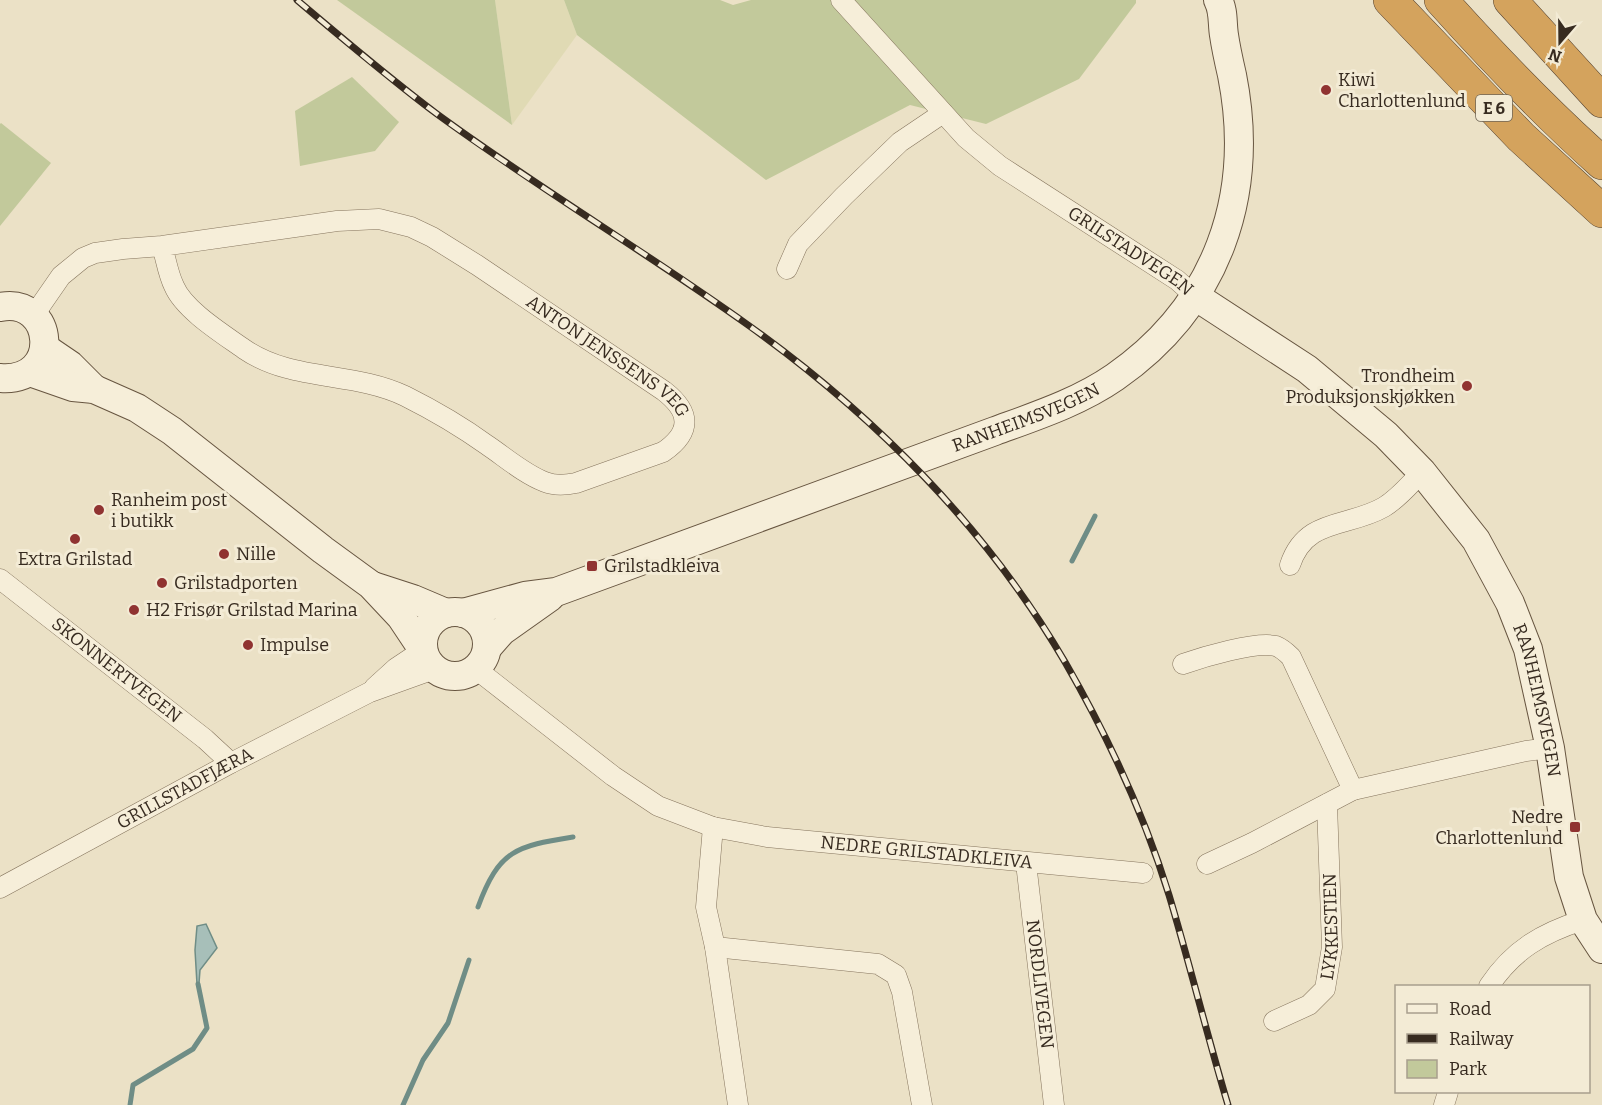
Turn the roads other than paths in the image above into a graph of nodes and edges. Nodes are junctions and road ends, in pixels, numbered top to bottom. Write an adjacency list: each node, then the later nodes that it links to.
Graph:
1 (841, 0): 9 (street, GRILSTADVEGEN)
2 (1390, 0): 11 (highway, E 6)
3 (1441, 0): 10 (highway, E 6)
4 (1510, 0): 6 (highway)
5 (1223, 2): 14 (street, GRILSTADVEGEN)
6 (1541, 35): 7 (highway); 8 (highway)
7 (1602, 67)
8 (1602, 101)
9 (943, 112): 13 (street); 14 (street, GRILSTADVEGEN)
10 (1602, 163)
11 (1602, 211)
12 (162, 246): 12 (street, ANTON JENSSENS VEG); 16 (street, ANTON JENSSENS VEG)
13 (787, 268)
14 (1195, 296): 19 (street, RANHEIMSVEGEN); 23 (street, RANHEIMSVEGEN)
15 (0, 307): 16 (street)
16 (34, 315): 17 (street)
17 (37, 360): 18 (street); 22 (street)
18 (0, 378)
19 (1422, 472): 20 (street); 28 (street, RANHEIMSVEGEN)
20 (1290, 565)
21 (0, 579): 29 (street, SKONNERTVEGEN)
22 (371, 585): 24 (street); 26 (street)
23 (556, 592): 24 (street, RANHEIMSVEGEN); 25 (street, RANHEIMSVEGEN)
24 (455, 613): 25 (street); 26 (street)
25 (482, 658): 26 (street); 32 (street, NEDRE GRILSTADKLEIVA)
26 (429, 659): 29 (street, GRILLSTADFJÆRA)
27 (1184, 664): 30 (street)
28 (1550, 748): 30 (street); 37 (street, RANHEIMSVEGEN)
29 (231, 763): 36 (street, GRILLSTADFJÆRA)
30 (1353, 790): 31 (street)
31 (1327, 804): 34 (street); 41 (street, LYKKESTIEN)
32 (713, 827): 33 (street, NEDRE GRILSTADKLEIVA); 38 (street)
33 (1026, 863): 35 (street, NEDRE GRILSTADKLEIVA); 44 (street, NORDLIVEGEN)
34 (1207, 864)
35 (1143, 873)
36 (0, 888)
37 (1583, 920): 39 (street, RANHEIMSVEGEN); 40 (street)
38 (716, 947): 42 (street); 43 (street)
39 (1602, 948)
40 (1491, 985)
41 (1274, 1021)
42 (738, 1105)
43 (922, 1105)
44 (1054, 1105)

